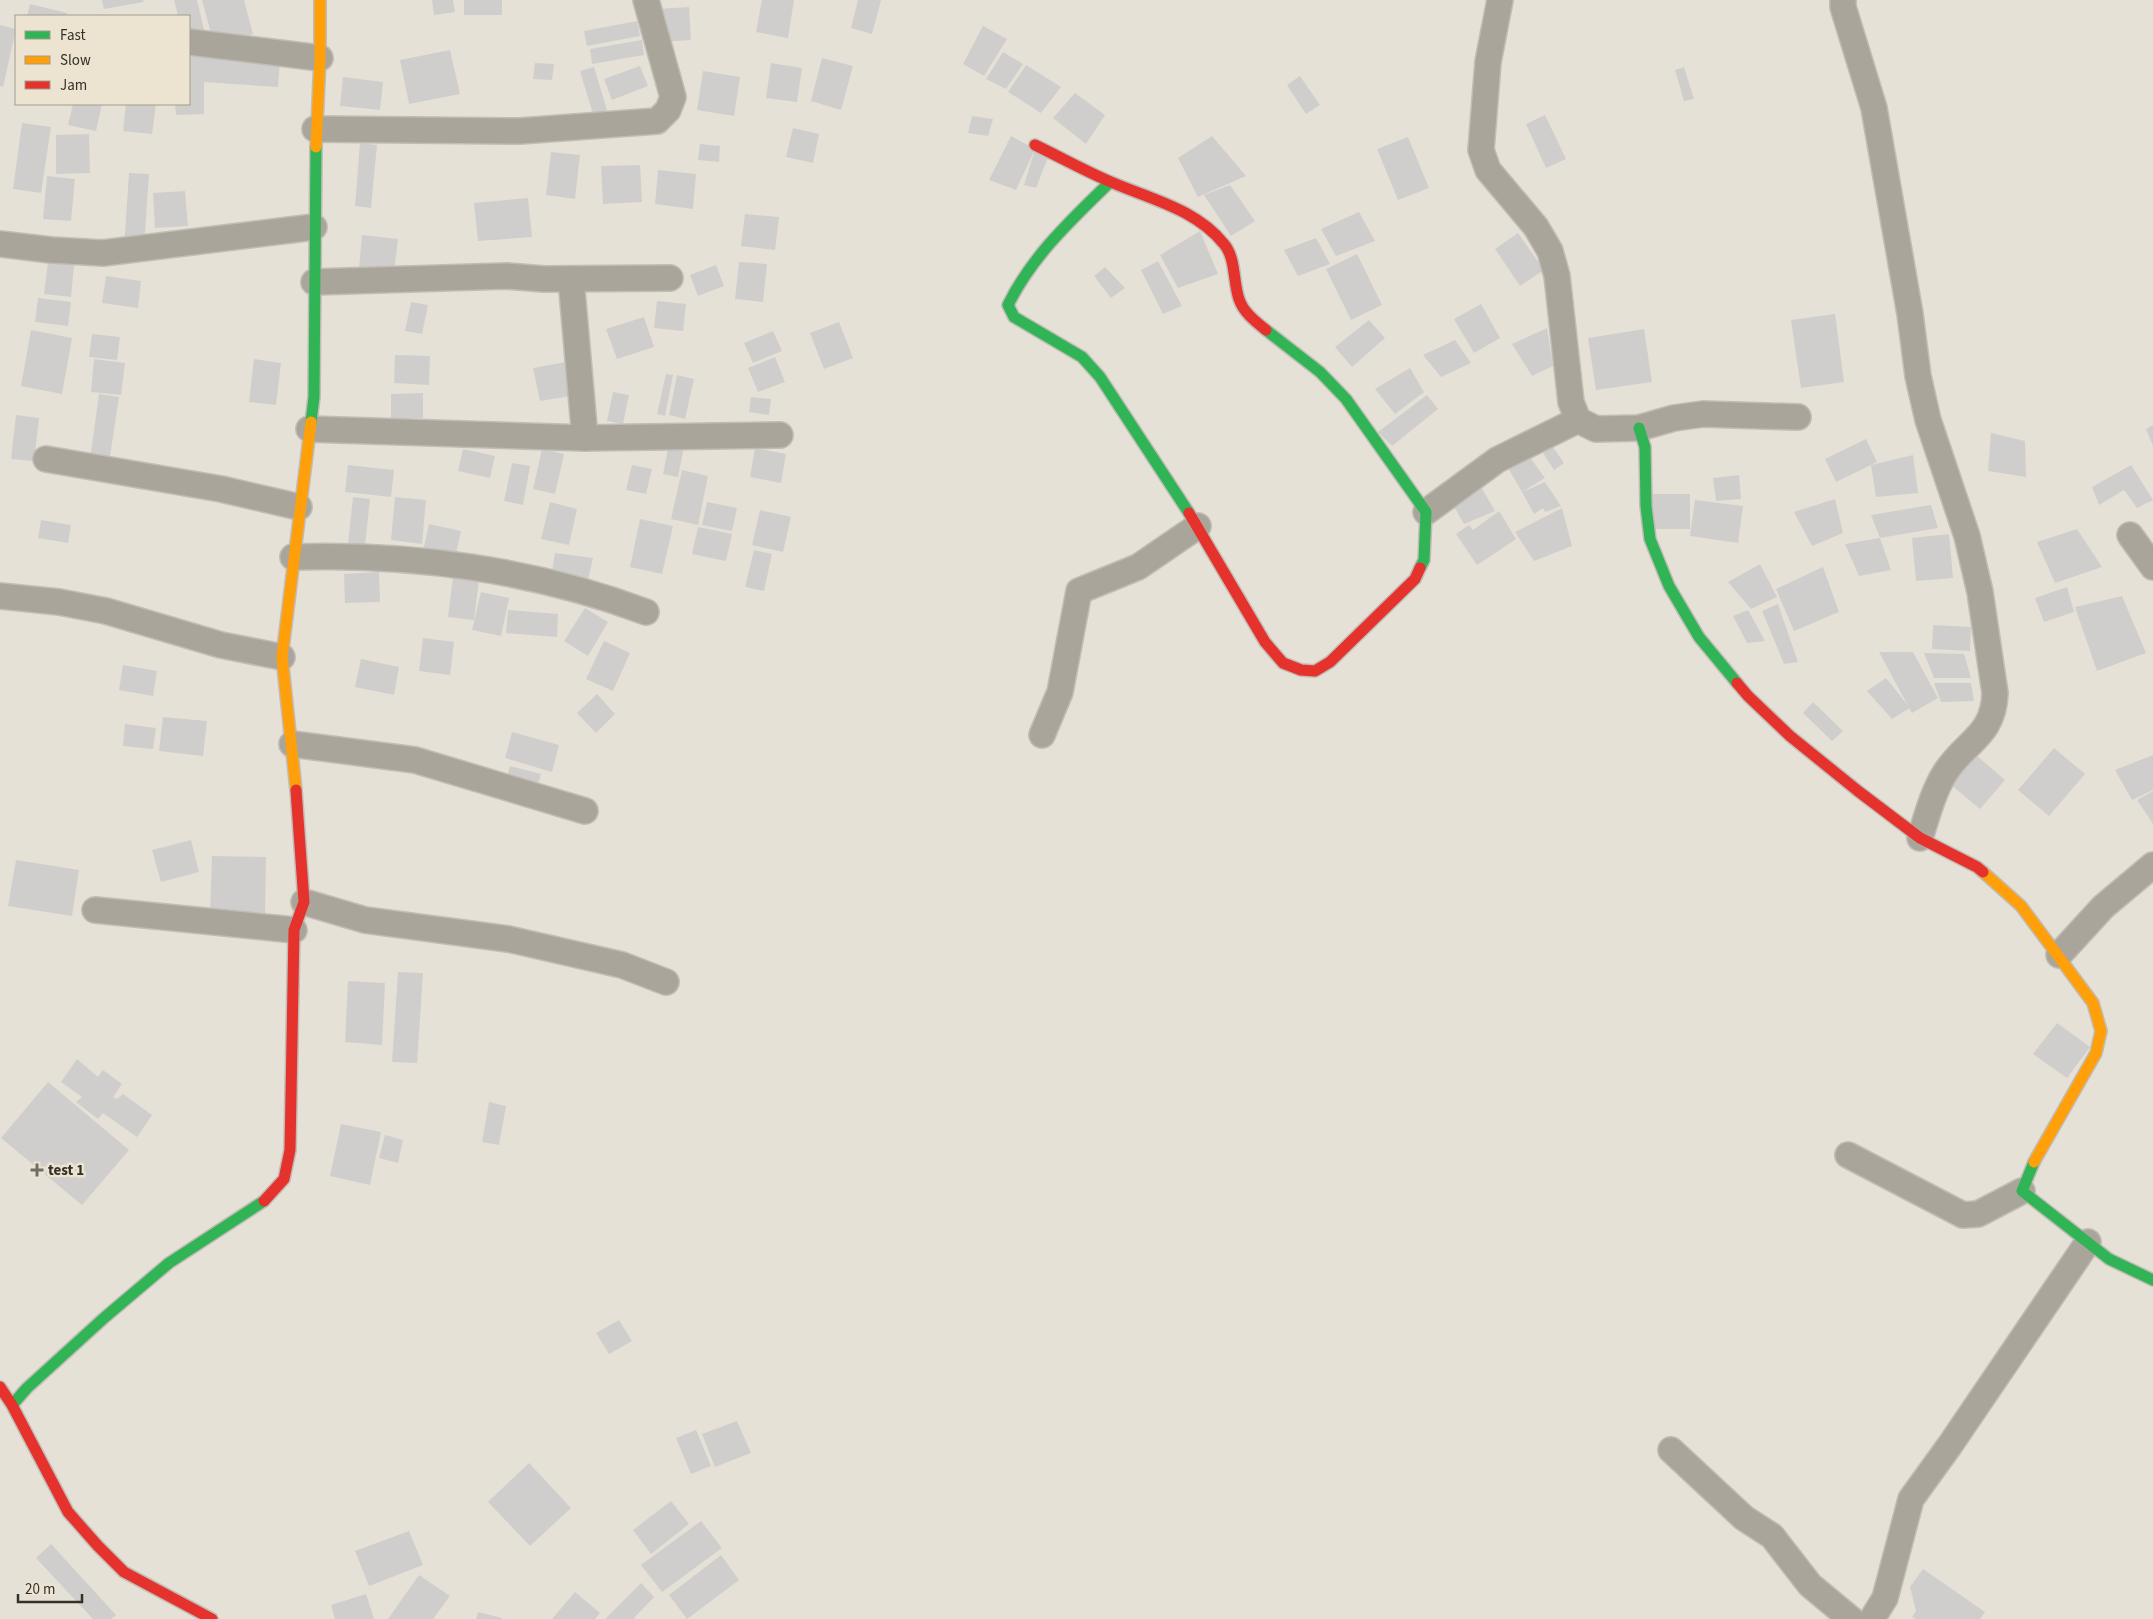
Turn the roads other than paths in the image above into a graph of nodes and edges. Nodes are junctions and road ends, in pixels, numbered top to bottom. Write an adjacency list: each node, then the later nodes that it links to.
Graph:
1 (320, 0): 6 (street)
2 (646, 0): 7 (street)
3 (1500, 0): 16 (street)
4 (1843, 0): 34 (street)
5 (190, 42): 6 (street)
6 (320, 58): 7 (street)
7 (315, 129): 10 (street)
8 (1035, 145): 9 (street)
9 (1110, 182): 23 (street); 24 (street)
10 (314, 227): 11 (street); 14 (street)
11 (0, 244)
12 (571, 278): 13 (street); 14 (street); 20 (street)
13 (670, 278)
14 (314, 282): 18 (street)
15 (1798, 417): 17 (street)
16 (1578, 420): 17 (street); 23 (street)
17 (1639, 428): 34 (street)
18 (309, 429): 20 (street); 22 (street)
19 (780, 436): 20 (street)
20 (585, 438)
21 (46, 459): 22 (street)
22 (299, 507): 26 (street)
23 (1426, 512): 24 (street)
24 (1198, 526): 31 (street)
25 (2130, 535): 27 (street)
26 (293, 557): 29 (street); 30 (street)
27 (2153, 567)
28 (0, 596): 30 (street)
29 (646, 612)
30 (282, 657): 32 (street)
31 (1042, 735)
32 (292, 744): 33 (street); 36 (street)
33 (585, 811)
34 (1920, 838): 39 (street)
35 (2153, 865): 39 (street)
36 (304, 902): 38 (street); 40 (street)
37 (95, 910): 38 (street)
38 (294, 930): 46 (street)
39 (2059, 955): 42 (street)
40 (666, 982)
41 (1848, 1155): 42 (street)
42 (2022, 1191): 43 (street)
43 (2088, 1242): 44 (street); 50 (street)
44 (2153, 1280)
45 (0, 1387): 46 (street)
46 (12, 1405): 48 (street)
47 (1671, 1450): 49 (street)
48 (212, 1619)
49 (1851, 1619)
50 (1872, 1619)

